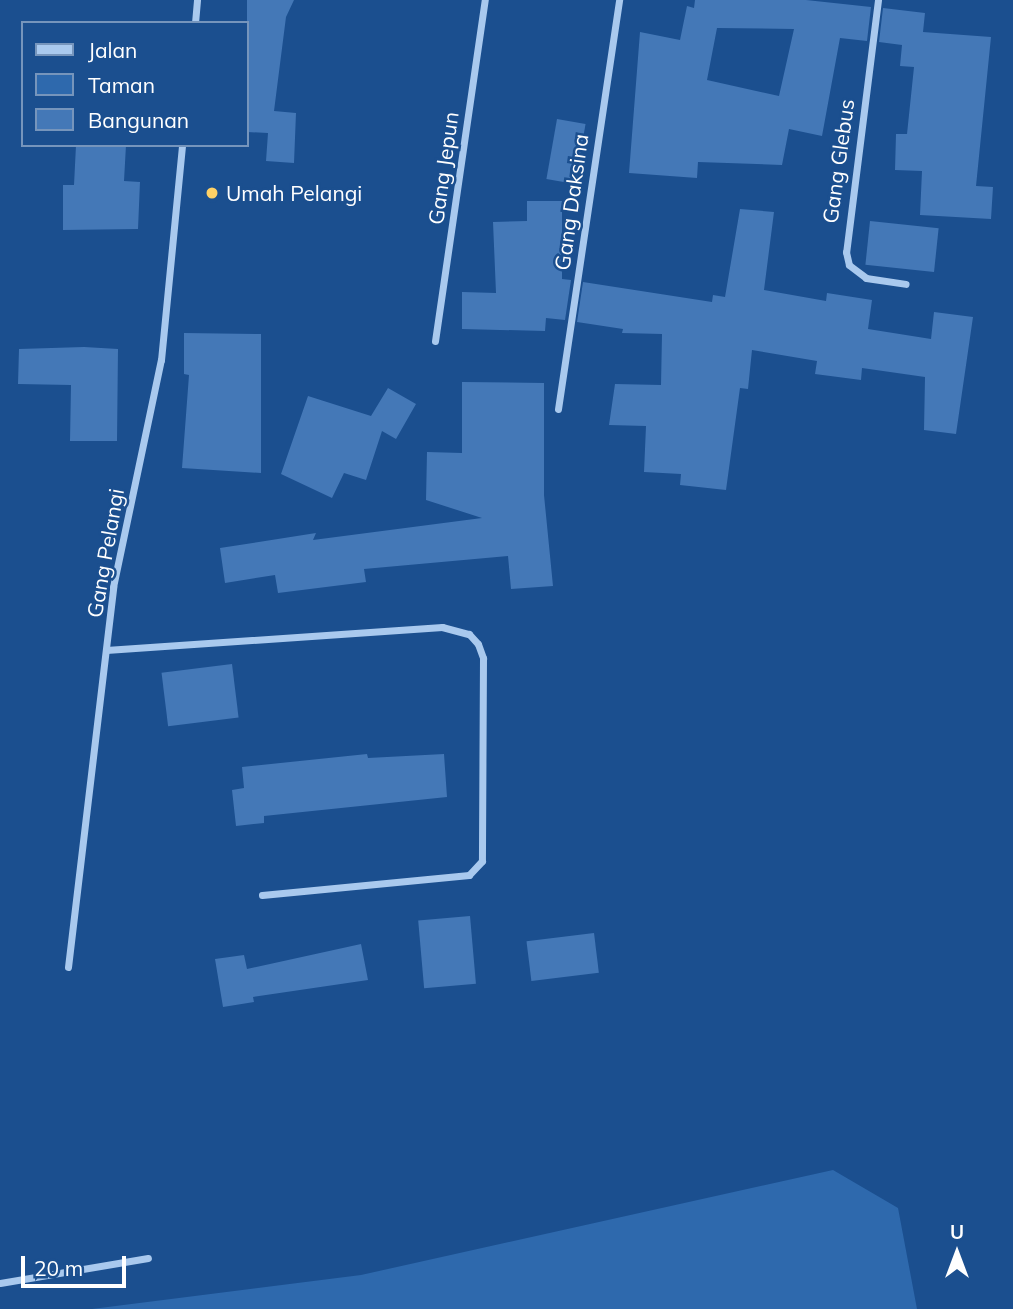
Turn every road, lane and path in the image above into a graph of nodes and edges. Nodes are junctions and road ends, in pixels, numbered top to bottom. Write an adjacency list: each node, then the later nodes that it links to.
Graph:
1 (197, 0): 5 (street)
2 (485, 0): 8 (street, Gang Jepun)
3 (619, 0): 9 (street, Gang Daksina)
4 (878, 0): 7 (street, Gang Glebus)
5 (195, 21)
6 (182, 147): 10 (street, Gang Pelangi)
7 (906, 284)
8 (435, 341)
9 (558, 409)
10 (106, 650): 11 (street); 12 (street, Gang Pelangi)
11 (262, 895)
12 (68, 968)
13 (148, 1258): 14 (street)
14 (0, 1283)

